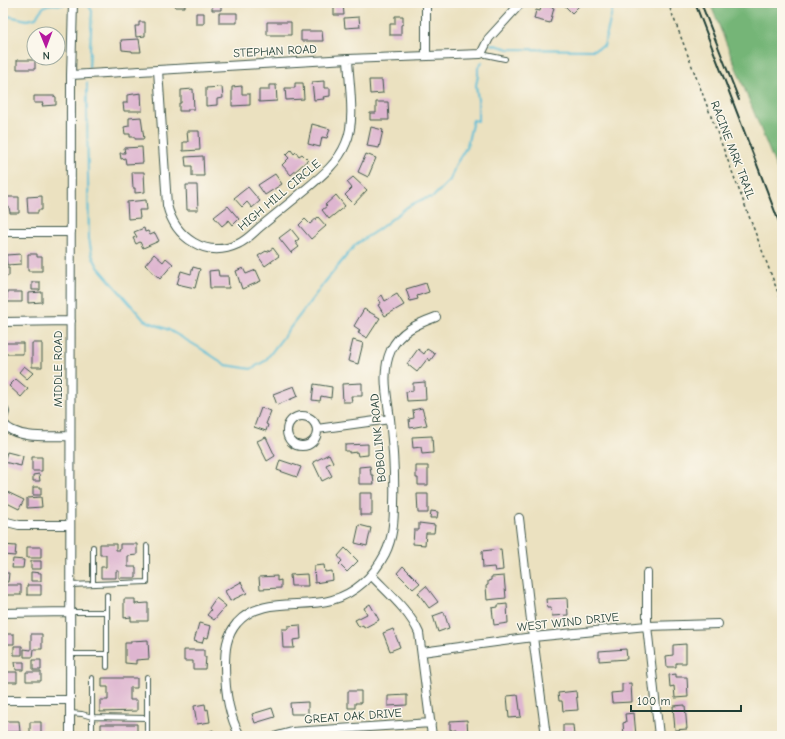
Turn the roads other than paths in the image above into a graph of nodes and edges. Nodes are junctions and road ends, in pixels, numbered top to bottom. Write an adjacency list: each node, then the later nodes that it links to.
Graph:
1 (73, 3): 9 (street, MIDDLE ROAD)
2 (426, 3): 5 (street)
3 (521, 3): 4 (street)
4 (481, 54): 5 (street, STEPHAN ROAD); 7 (lane)
5 (426, 56): 6 (street, STEPHAN ROAD)
6 (348, 59): 8 (street, STEPHAN ROAD); 8 (street, HIGH HILL CIRCLE)
7 (505, 59)
8 (158, 70): 9 (street, STEPHAN ROAD)
9 (71, 75): 11 (street, MIDDLE ROAD)
10 (3, 232): 11 (street)
11 (71, 232): 13 (street, MIDDLE ROAD)
12 (436, 317): 17 (street, BOBOLINK ROAD)
13 (71, 321): 14 (street); 20 (street, MIDDLE ROAD)
14 (3, 322)
15 (3, 406): 16 (street)
16 (3, 418)
17 (390, 419): 19 (street); 27 (street, BOBOLINK ROAD)
18 (3, 423): 20 (street)
19 (317, 430)
20 (70, 436): 23 (street, MIDDLE ROAD)
21 (519, 518): 36 (street)
22 (3, 521): 23 (street)
23 (70, 525): 29 (street, MIDDLE ROAD)
24 (147, 546): 28 (lane)
25 (93, 547): 28 (lane)
26 (648, 573): 35 (street)
27 (371, 575): 37 (street); 52 (street, BOBOLINK ROAD)
28 (93, 584): 29 (lane)
29 (70, 585): 31 (street, MIDDLE ROAD)
30 (107, 596): 32 (lane)
31 (70, 612): 32 (lane); 33 (street); 38 (street, MIDDLE ROAD)
32 (107, 612): 39 (lane)
33 (3, 613)
34 (718, 624): 35 (street, WEST WIND DRIVE)
35 (646, 626): 36 (street, WEST WIND DRIVE); 56 (street)
36 (533, 637): 37 (street, WEST WIND DRIVE); 55 (street)
37 (422, 652): 48 (street)
38 (70, 654): 39 (lane); 44 (street, MIDDLE ROAD)
39 (107, 654): 40 (lane)
40 (107, 667)
41 (147, 677): 47 (lane)
42 (92, 678): 46 (lane)
43 (3, 700): 44 (street)
44 (70, 700): 45 (street, MIDDLE ROAD)
45 (70, 713): 46 (lane); 49 (street, MIDDLE ROAD)
46 (92, 717): 47 (lane); 50 (lane)
47 (147, 718): 51 (lane)
48 (431, 723): 53 (street, GREAT OAK DRIVE); 54 (street)
49 (70, 736)
50 (92, 736)
51 (147, 736)
52 (240, 736)
53 (277, 736)
54 (432, 736)
55 (546, 736)
56 (659, 736)

